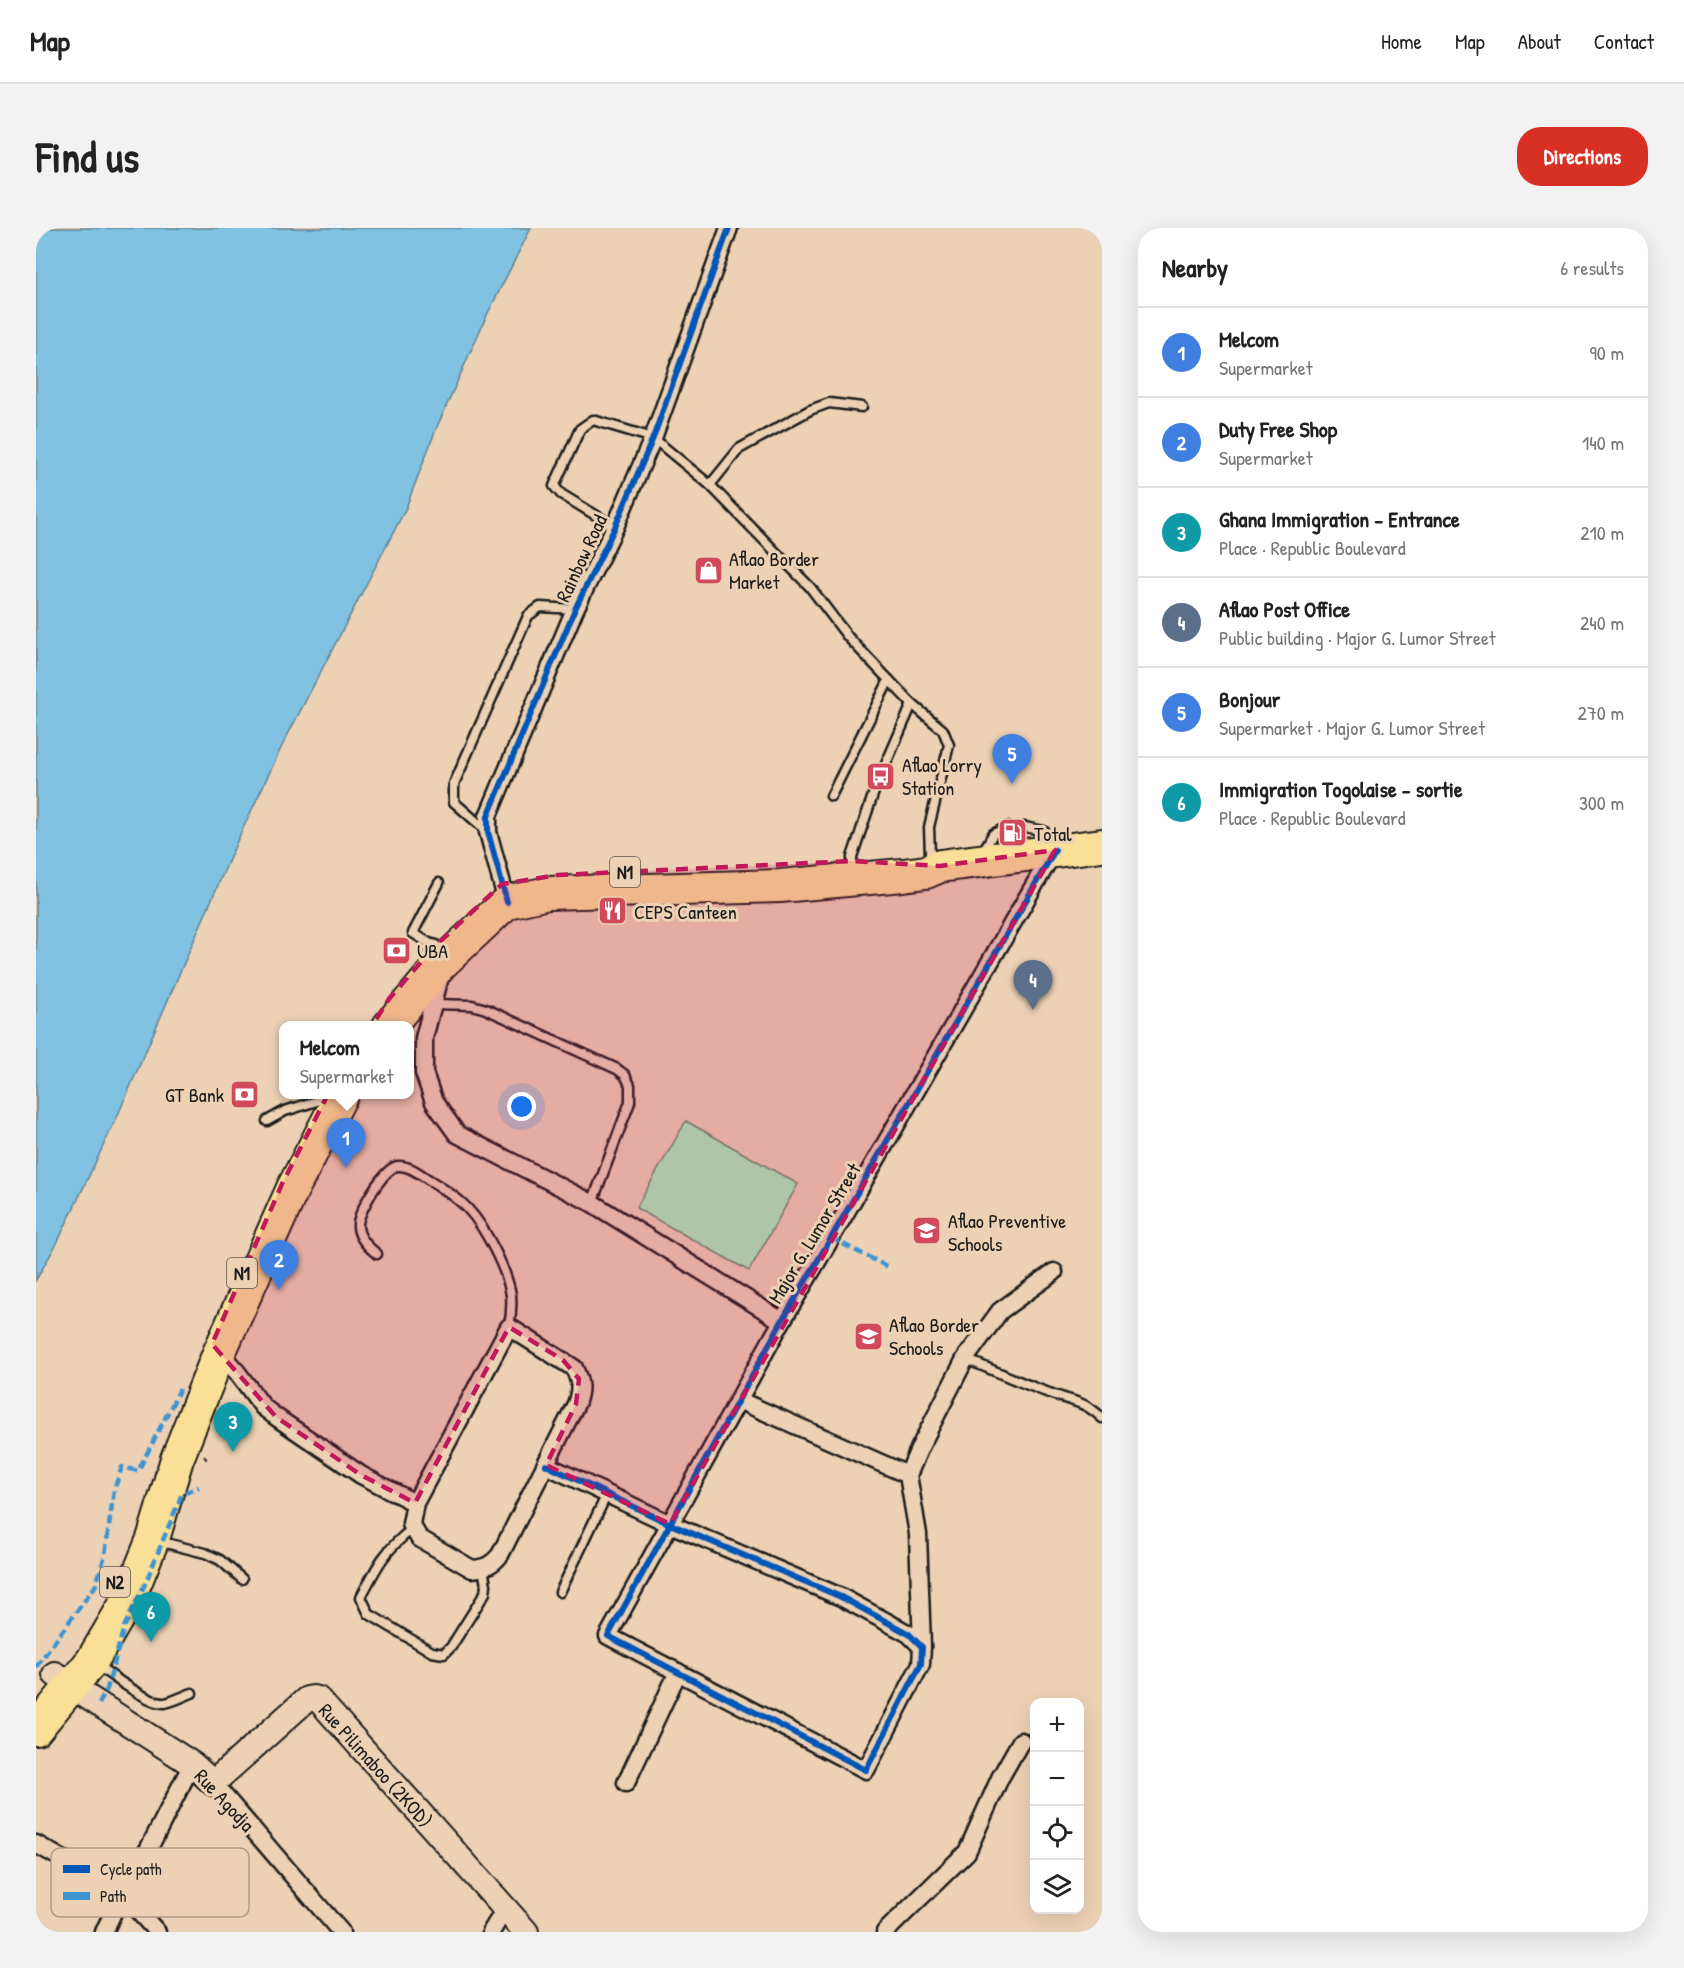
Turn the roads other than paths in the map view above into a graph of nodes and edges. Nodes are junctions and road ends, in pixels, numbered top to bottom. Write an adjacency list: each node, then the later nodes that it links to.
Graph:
1 (729, 228): 3 (street, Rainbow Road)
2 (862, 407): 4 (lane)
3 (653, 438): 4 (lane); 5 (street, Rainbow Road); 5 (lane)
4 (710, 485): 7 (lane)
5 (615, 527): 6 (street, Rainbow Road)
6 (575, 609): 12 (street, Rainbow Road); 12 (lane)
7 (889, 680): 8 (lane); 9 (lane)
8 (912, 704): 16 (lane); 17 (lane)
9 (831, 796)
10 (1008, 827): 15 (lane)
11 (1025, 827): 14 (lane)
12 (488, 832): 19 (street, Rainbow Road)
13 (1102, 844): 14 (highway, N1)
14 (1055, 850): 15 (highway, N1); 30 (street, Major G. Lumor Street)
15 (979, 860): 17 (highway, N1)
16 (852, 861): 17 (highway, N1); 19 (highway, N1)
17 (940, 866): 19 (highway, N1)
18 (439, 883): 20 (lane)
19 (505, 893): 20 (highway)
20 (437, 956): 21 (street); 22 (highway); 23 (highway)
21 (434, 1004): 27 (street); 27 (lane)
22 (376, 1021)
23 (392, 1021)
24 (323, 1099): 26 (lane)
25 (331, 1099): 32 (highway, N1)
26 (267, 1121)
27 (592, 1203): 30 (street)
28 (377, 1254): 31 (lane)
29 (1054, 1272): 33 (street)
30 (782, 1321): 34 (street, Major G. Lumor Street)
31 (509, 1327): 37 (street); 40 (street)
32 (216, 1349): 36 (highway, N1); 40 (street)
33 (965, 1359): 35 (lane); 38 (street)
34 (738, 1400): 38 (street); 41 (street, Major G. Lumor Street)
35 (1102, 1418)
36 (173, 1456): 43 (highway, N2); 50 (highway, N2)
37 (546, 1464): 39 (street); 44 (street)
38 (908, 1475): 47 (street)
39 (608, 1494): 41 (street); 46 (lane)
40 (416, 1503): 42 (street)
41 (670, 1524): 47 (street); 49 (street, Major G. Lumor Street)
42 (412, 1528): 44 (street); 44 (lane)
43 (149, 1538): 45 (lane); 48 (highway, N2)
44 (483, 1569)
45 (242, 1579)
46 (560, 1592)
47 (922, 1647): 49 (street)
48 (92, 1661): 50 (highway, N2); 51 (lane)
49 (678, 1672): 56 (street)
50 (54, 1686): 52 (highway, N2); 54 (street, Rue Agodja)
51 (192, 1693)
52 (36, 1729)
53 (1021, 1741): 68 (street)
54 (192, 1764): 55 (street, Rue Agodja); 58 (street)
55 (213, 1783): 60 (street, Rue Pilimaboo (2KOD)); 65 (street, Rue Agodja)
56 (626, 1783)
57 (36, 1844): 59 (street)
58 (149, 1848)
59 (51, 1853)
60 (505, 1909): 66 (street); 67 (street, Rue Pilimaboo (2KOD))
61 (111, 1917): 63 (street)
62 (144, 1917): 64 (street)
63 (104, 1932)
64 (157, 1932)
65 (341, 1932)
66 (491, 1932)
67 (526, 1932)
68 (885, 1932)

